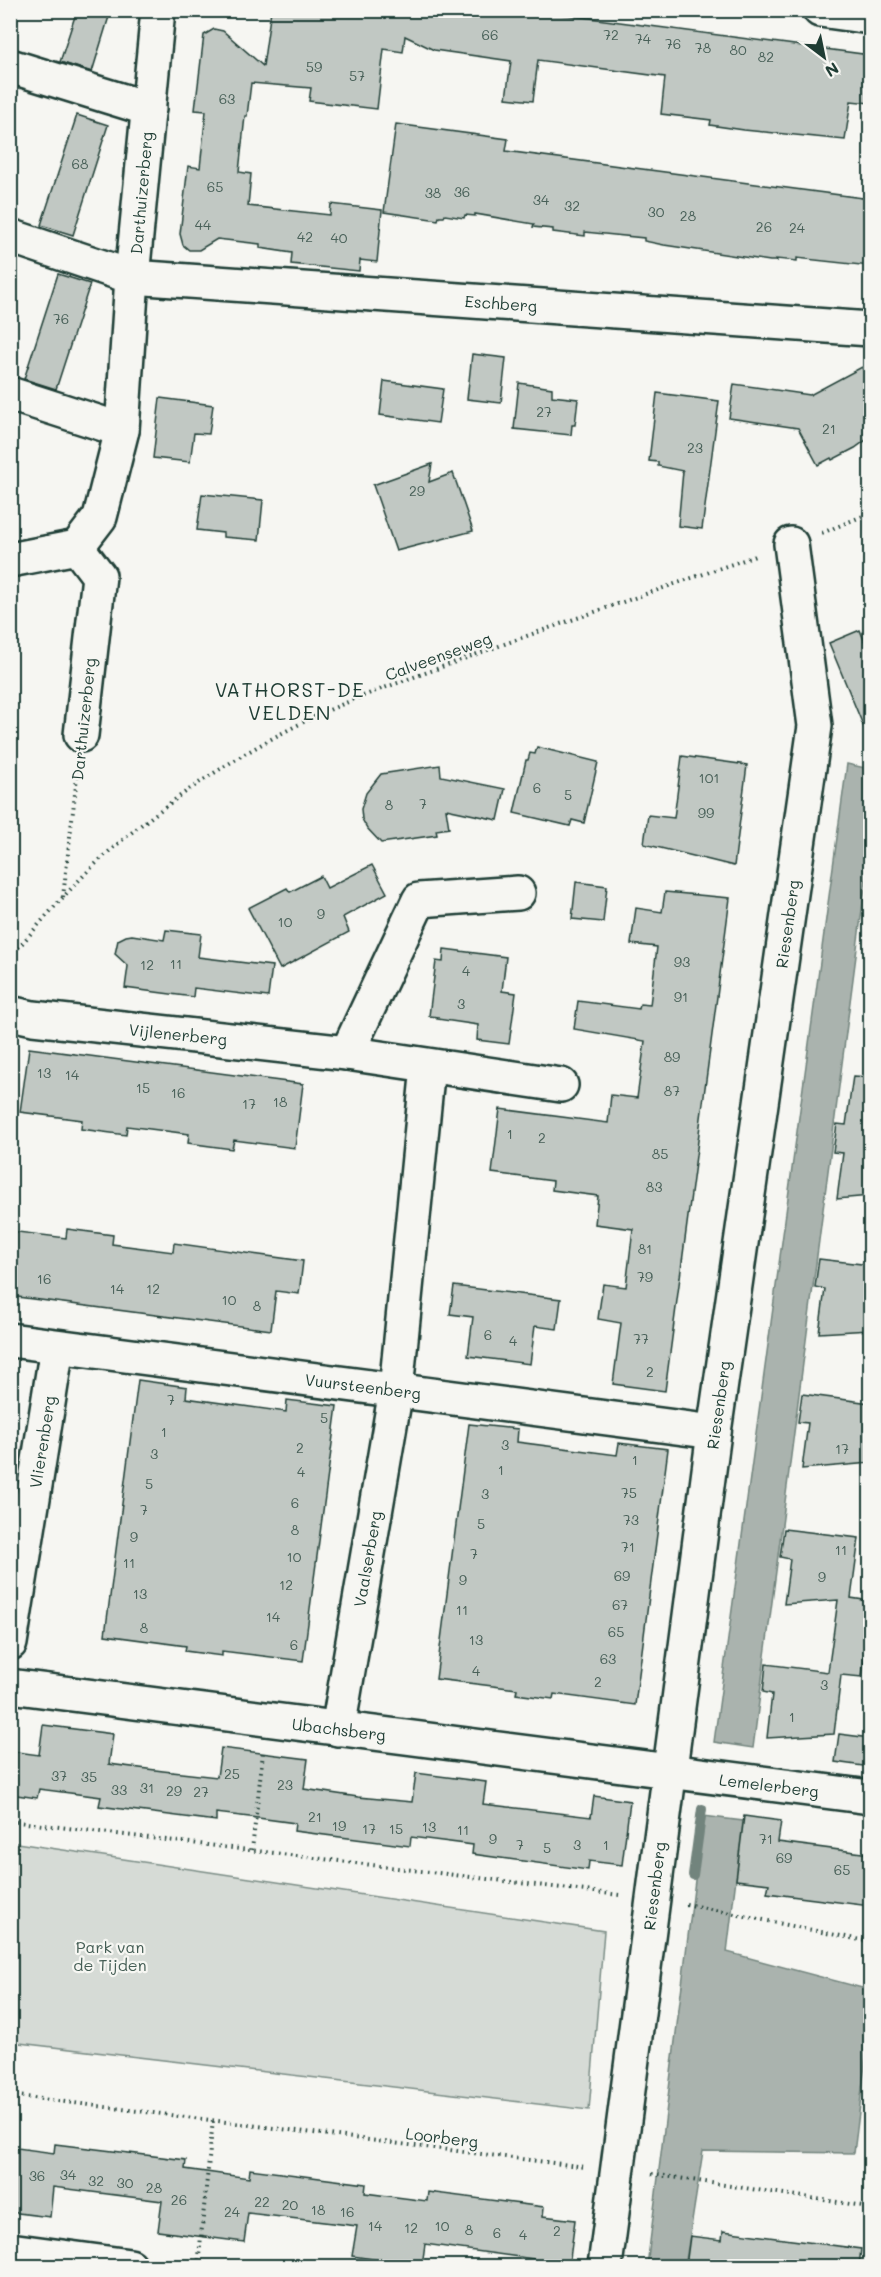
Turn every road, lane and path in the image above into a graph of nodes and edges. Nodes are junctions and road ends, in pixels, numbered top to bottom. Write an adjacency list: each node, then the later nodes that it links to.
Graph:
1 (158, 10): 5 (street, Darthuizerberg)
2 (820, 10): 3 (street)
3 (870, 17)
4 (10, 66): 5 (street, Darthuizerberg)
5 (149, 109): 7 (street, Darthuizerberg)
6 (10, 236): 7 (street, Darthuizerberg)
7 (132, 277): 8 (street, Eschberg); 10 (street, Darthuizerberg)
8 (870, 329)
9 (10, 394): 10 (street)
10 (122, 430): 13 (street, Darthuizerberg)
11 (870, 513): 12 (path, Calveenseweg)
12 (791, 544): 17 (path, Calveenseweg); 26 (street, Riesenberg)
13 (77, 547): 14 (street); 15 (street, Darthuizerberg)
14 (10, 560)
15 (81, 735): 17 (path, Darthuizerberg)
16 (518, 893): 20 (street)
17 (63, 898): 18 (path, Calveenseweg)
18 (10, 957)
19 (10, 1013): 20 (street, Vijlenerberg)
20 (346, 1053): 21 (street, Vijlenerberg)
21 (428, 1066): 22 (street, Vijlenerberg); 25 (street)
22 (561, 1086)
23 (10, 1340): 24 (street, Vuursteenberg)
24 (57, 1347): 25 (street, Vuursteenberg); 27 (street, Vlierenberg)
25 (396, 1390): 26 (street, Vuursteenberg); 30 (street, Vaalserberg)
26 (714, 1432): 31 (street, Riesenberg)
27 (10, 1643)
28 (10, 1686): 29 (street, Ubachsberg)
29 (266, 1719): 30 (street, Ubachsberg); 34 (path)
30 (338, 1729): 31 (street, Ubachsberg)
31 (669, 1772): 32 (street, Lemelerberg); 35 (street, Riesenberg)
32 (870, 1797)
33 (10, 1821): 34 (path)
34 (252, 1850): 35 (path)
35 (652, 1899): 36 (path); 39 (street, Riesenberg)
36 (870, 1942)
37 (10, 2095): 38 (path, Loorberg)
38 (213, 2120): 39 (path, Loorberg); 43 (path)
39 (618, 2171): 40 (path, Loorberg); 44 (street, Riesenberg)
40 (870, 2207)
41 (10, 2250): 42 (street)
42 (130, 2266)
43 (198, 2266)
44 (605, 2266)

